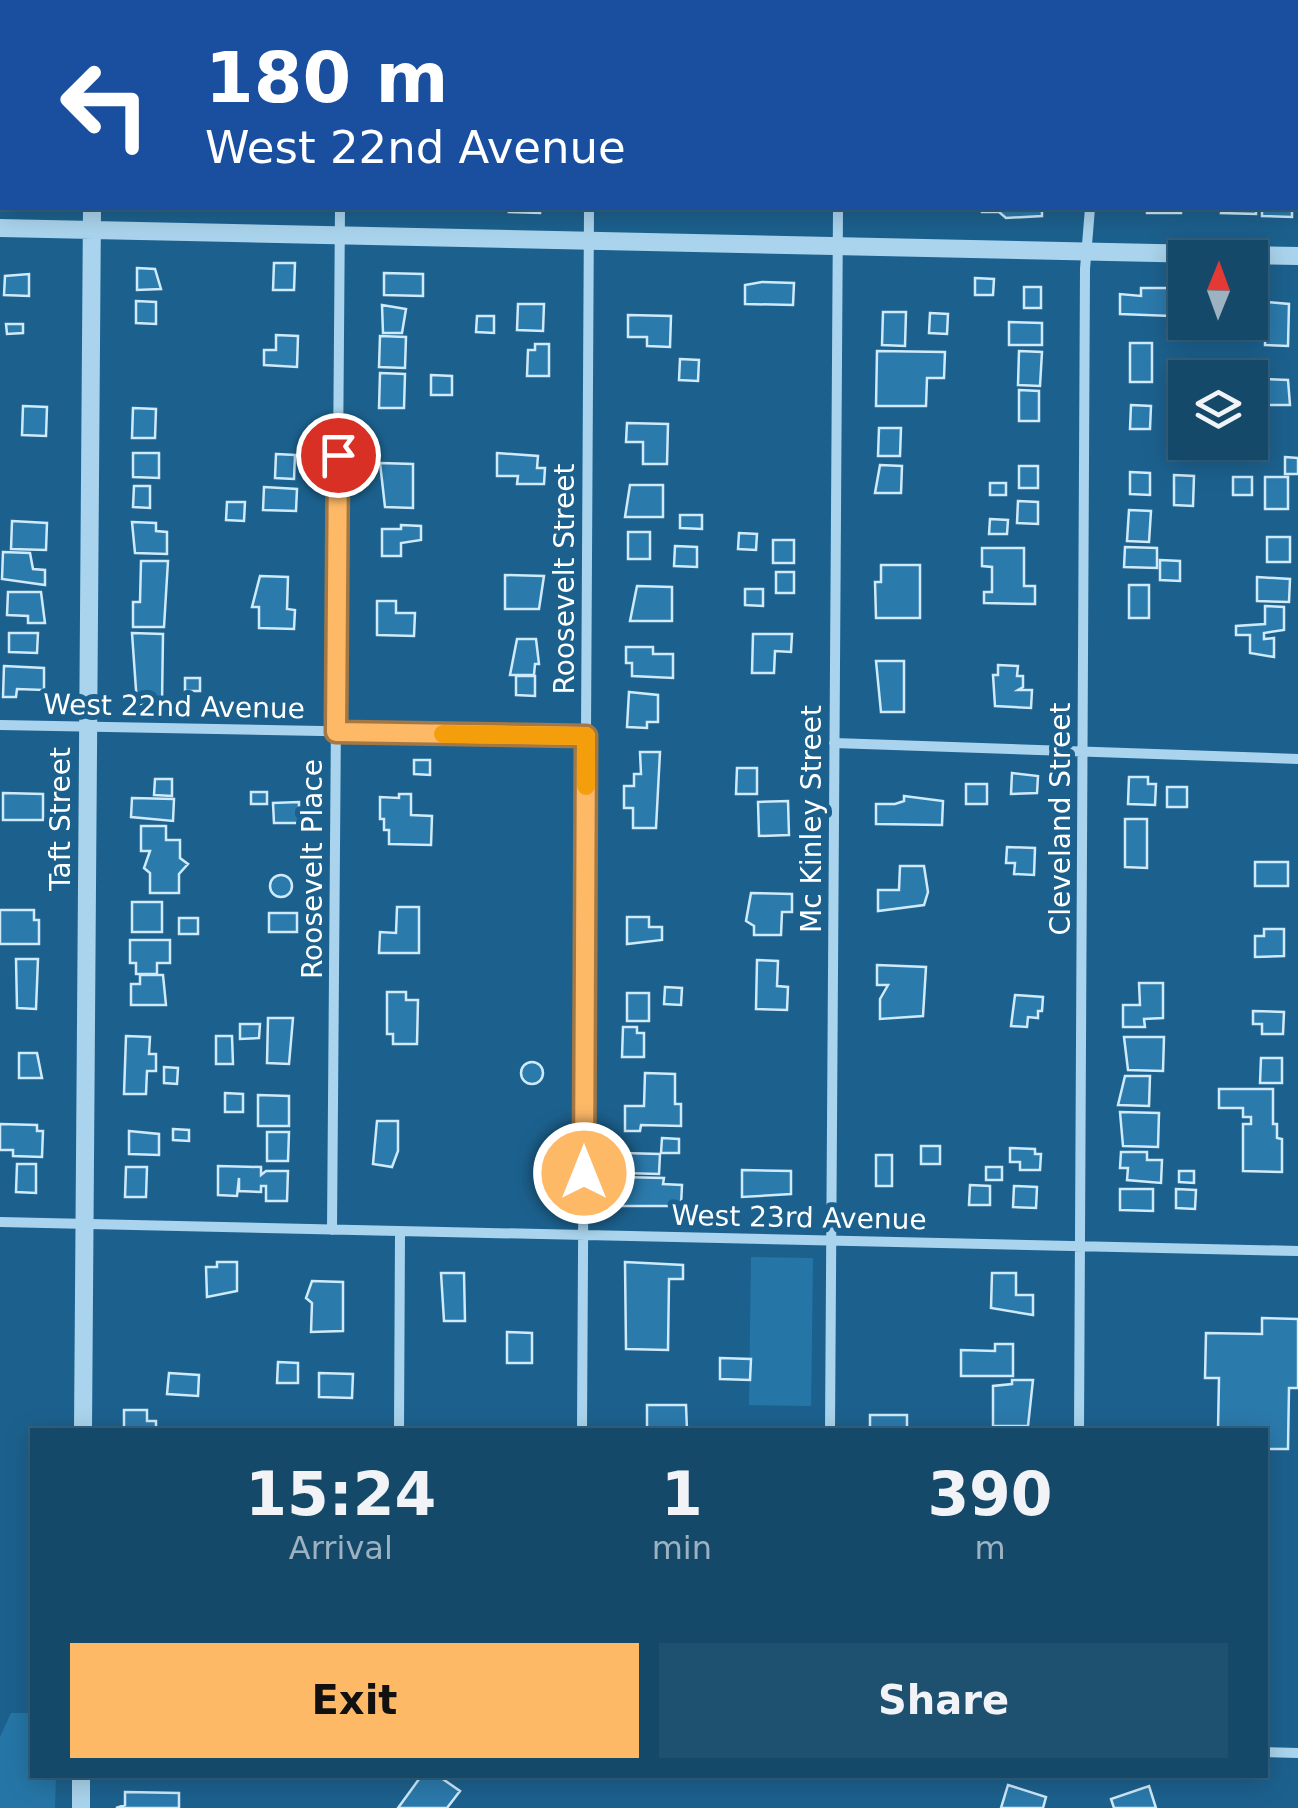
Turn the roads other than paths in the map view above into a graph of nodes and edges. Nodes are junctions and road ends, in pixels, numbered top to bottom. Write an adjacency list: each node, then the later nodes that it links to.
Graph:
1 (92, 210): 7 (street, Taft Street)
2 (340, 210): 8 (street, Roosevelt Place)
3 (590, 210): 9 (street, Roosevelt Street)
4 (838, 210): 10 (street, Mc Kinley Street)
5 (1090, 210): 11 (street, Cleveland Street)
6 (0, 228): 7 (street)
7 (92, 230): 8 (street); 14 (street, Taft Street)
8 (340, 236): 9 (street); 15 (street, Roosevelt Place)
9 (589, 241): 10 (street); 16 (street, Roosevelt Street)
10 (838, 245): 11 (street); 17 (street, Mc Kinley Street)
11 (1087, 251): 12 (street); 18 (street, Cleveland Street)
12 (1298, 256)
13 (0, 725): 14 (street, West 22nd Avenue)
14 (88, 726): 15 (street, West 22nd Avenue); 21 (street, Taft Street)
15 (336, 732): 16 (street, West 22nd Avenue); 22 (street, Roosevelt Place)
16 (586, 736): 24 (street, Roosevelt Street)
17 (834, 742): 18 (street); 25 (street, Mc Kinley Street)
18 (1083, 750): 19 (street); 26 (street, Cleveland Street)
19 (1298, 759)
20 (0, 1222): 21 (street, West 23rd Avenue)
21 (85, 1224): 22 (street, West 23rd Avenue); 28 (street, Taft Street)
22 (332, 1230): 23 (street, West 23rd Avenue)
23 (400, 1232): 24 (street, West 23rd Avenue); 29 (street)
24 (583, 1235): 25 (street, West 23rd Avenue); 30 (street, Roosevelt Street)
25 (831, 1240): 26 (street, West 23rd Avenue); 31 (street, Mc Kinley Street)
26 (1080, 1246): 27 (street, West 23rd Avenue); 32 (street, Cleveland Street)
27 (1298, 1251)
28 (83, 1428)
29 (399, 1428)
30 (582, 1428)
31 (830, 1428)
32 (1079, 1428)
33 (1268, 1752): 34 (street)
34 (1298, 1753)
35 (81, 1778): 36 (street)
36 (80, 1808)

